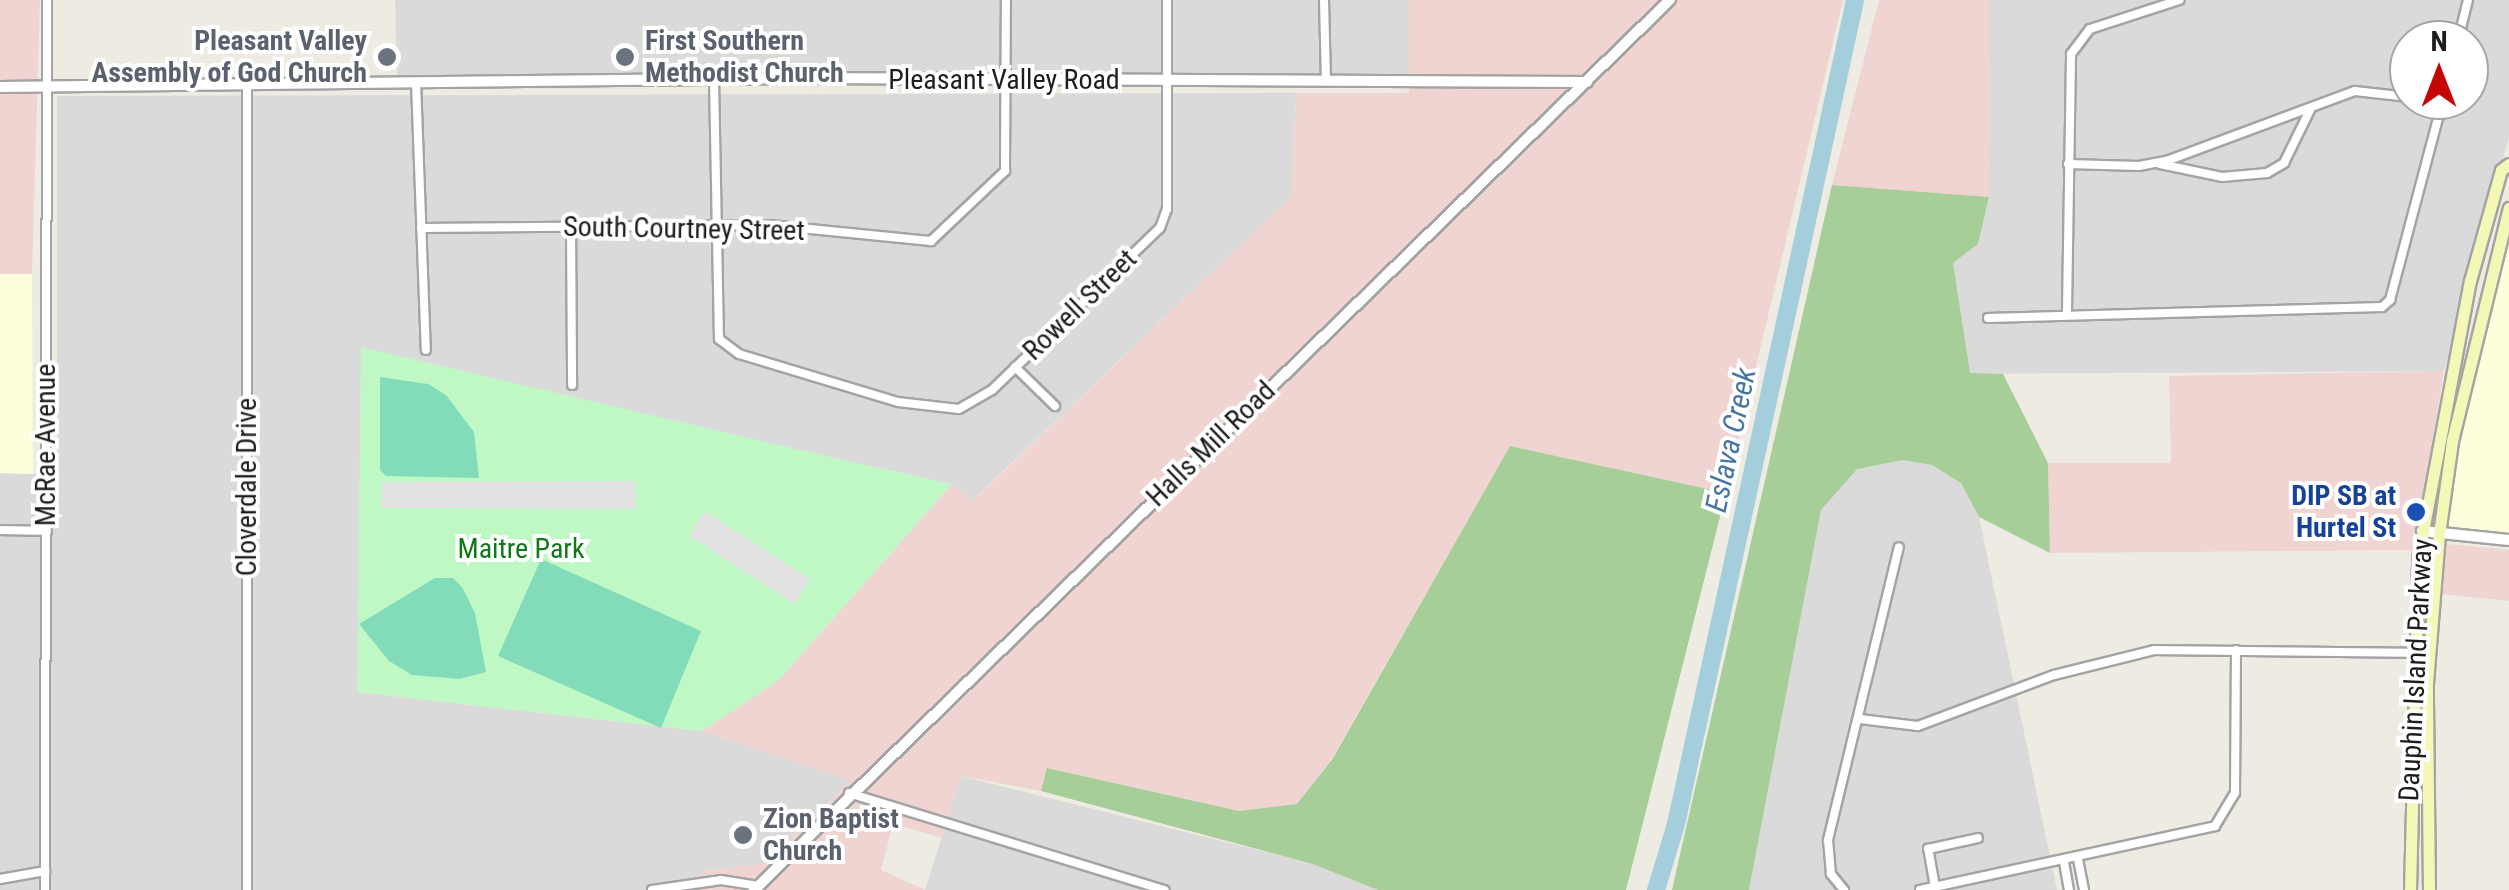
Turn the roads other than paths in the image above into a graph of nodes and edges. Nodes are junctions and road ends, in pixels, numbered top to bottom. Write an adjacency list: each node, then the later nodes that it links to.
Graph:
1 (47, 0): 14 (street, McRae Avenue)
2 (1006, 0): 8 (street, South Courtney Street)
3 (1167, 0): 9 (street, Rowell Street)
4 (1324, 0): 11 (street)
5 (1670, 0): 12 (street, Halls Mill Road)
6 (2179, 0): 20 (street)
7 (714, 79): 8 (street, Pleasant Valley Road); 10 (street, Pleasant Valley Road); 23 (street)
8 (1008, 80): 9 (street, Pleasant Valley Road); 23 (street, South Courtney Street)
9 (1167, 81): 11 (street, Pleasant Valley Road); 29 (street, Rowell Street)
10 (416, 82): 13 (street, Pleasant Valley Road); 25 (street)
11 (1326, 82): 12 (street, Pleasant Valley Road)
12 (1588, 82): 42 (street, Halls Mill Road)
13 (247, 84): 14 (street, Pleasant Valley Road); 51 (street, Cloverdale Drive)
14 (48, 86): 15 (street, Pleasant Valley Road); 33 (street, McRae Avenue)
15 (0, 87)
16 (2389, 93): 17 (street)
17 (2311, 108): 19 (street); 19 (street)
18 (2437, 120): 26 (street)
19 (2155, 163): 20 (street)
20 (2068, 164): 26 (street)
21 (2509, 164): 34 (main road, Dauphin Island Parkway)
22 (2509, 208): 35 (main road, Dauphin Island Parkway)
23 (714, 226): 24 (street, South Courtney Street); 29 (street, Rowell Street)
24 (570, 227): 25 (street, South Courtney Street); 30 (street)
25 (421, 228): 28 (street)
26 (2067, 310): 27 (street)
27 (1988, 318)
28 (426, 350)
29 (1016, 367): 31 (street)
30 (572, 384)
31 (1055, 406)
32 (0, 530): 33 (street)
33 (47, 530): 46 (street, McRae Avenue)
34 (2422, 531): 35 (street); 39 (main road, Dauphin Island Parkway)
35 (2439, 534): 36 (street); 40 (main road, Dauphin Island Parkway)
36 (2509, 540)
37 (1900, 547): 41 (street)
38 (2236, 650): 39 (street); 41 (street); 44 (street)
39 (2412, 653): 40 (street); 58 (main road, Dauphin Island Parkway)
40 (2428, 653): 59 (main road, Dauphin Island Parkway)
41 (1860, 719): 54 (street)
42 (850, 793): 49 (street, Halls Mill Road); 53 (street)
43 (1978, 838): 48 (street)
44 (2078, 859): 45 (street); 57 (street)
45 (2064, 862): 48 (street); 56 (street)
46 (45, 871): 47 (street); 50 (street, McRae Avenue)
47 (0, 879)
48 (1935, 887): 55 (street)
49 (755, 888): 52 (street)
50 (45, 890)
51 (247, 890)
52 (652, 890)
53 (1164, 890)
54 (1844, 890)
55 (1920, 890)
56 (2069, 890)
57 (2084, 890)
58 (2410, 890)
59 (2428, 890)

